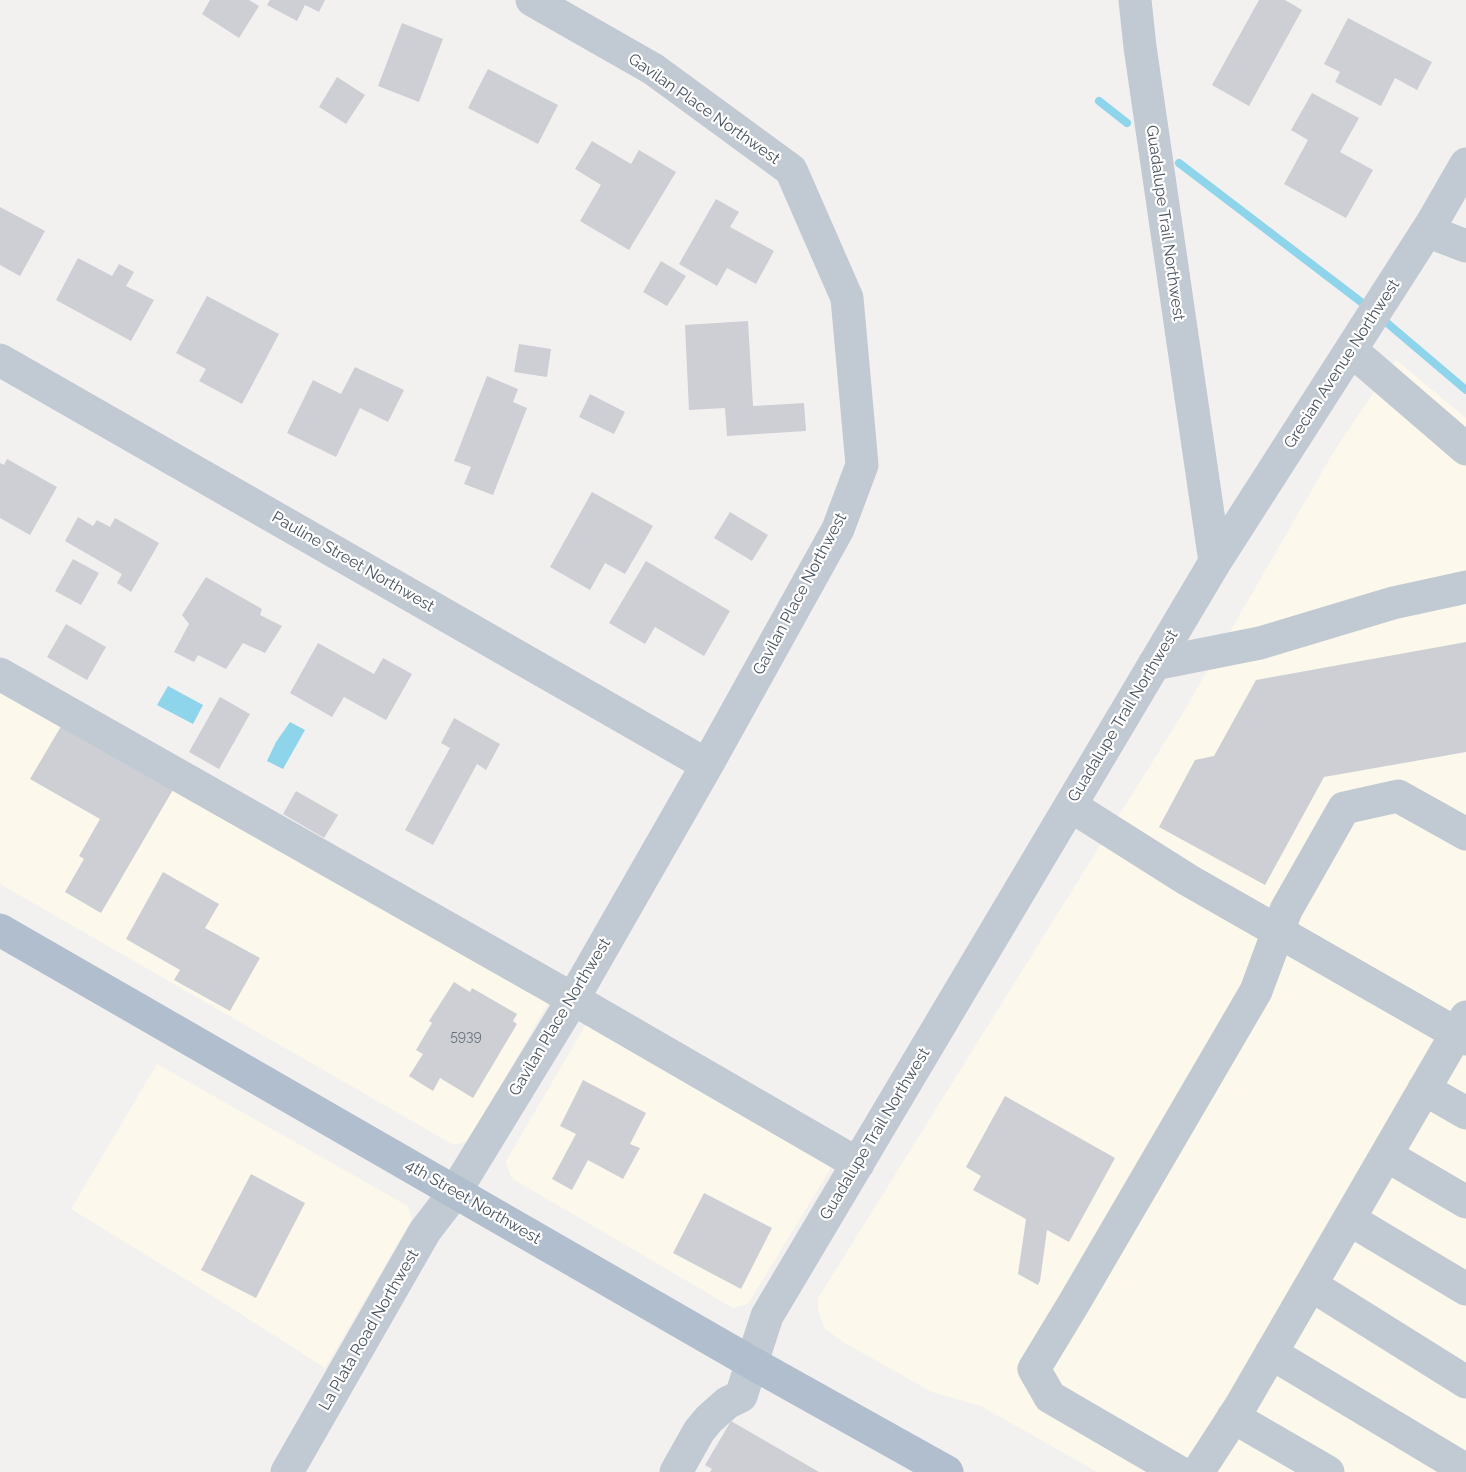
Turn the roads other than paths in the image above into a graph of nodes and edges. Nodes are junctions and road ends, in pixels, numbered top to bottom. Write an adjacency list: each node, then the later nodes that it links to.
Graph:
1 (532, 0): 13 (street, Gavilan Place Northwest)
2 (1135, 0): 9 (street, Guadalupe Trail Northwest)
3 (1466, 164): 4 (street, Grecian Avenue Northwest)
4 (1427, 231): 5 (street); 6 (street, Grecian Avenue Northwest)
5 (1466, 246)
6 (1351, 350): 8 (street); 9 (street, Grecian Avenue Northwest)
7 (0, 360): 13 (street, Pauline Street Northwest)
8 (1466, 449)
9 (1215, 562): 11 (street, Guadalupe Trail Northwest)
10 (1466, 587): 11 (street)
11 (1154, 664): 14 (street, Guadalupe Trail Northwest)
12 (0, 674): 18 (street)
13 (707, 765): 18 (street, Gavilan Place Northwest)
14 (1071, 806): 17 (street); 23 (street, Guadalupe Trail Northwest)
15 (1466, 834): 17 (street)
16 (0, 930): 24 (main road, 4th Street Northwest)
17 (1278, 931): 19 (street); 37 (street)
18 (573, 999): 23 (street); 24 (street, Gavilan Place Northwest)
19 (1463, 1030): 20 (street)
20 (1424, 1089): 21 (street); 22 (street)
21 (1466, 1113)
22 (1386, 1155): 25 (street); 26 (street)
23 (858, 1164): 30 (street, Guadalupe Trail Northwest)
24 (455, 1192): 30 (main road, 4th Street Northwest); 34 (street, La Plata Road Northwest)
25 (1466, 1202)
26 (1348, 1220): 27 (street); 28 (street)
27 (1311, 1285): 29 (street); 31 (street)
28 (1466, 1289)
29 (1271, 1353): 32 (street); 33 (street)
30 (752, 1363): 35 (street, Guadalupe Trail Northwest); 36 (main road, 4th Street Northwest)
31 (1466, 1382)
32 (1233, 1417): 38 (street); 39 (street)
33 (1466, 1470)
34 (287, 1472)
35 (676, 1472)
36 (947, 1472)
37 (1179, 1472)
38 (1198, 1472)
39 (1328, 1472)

